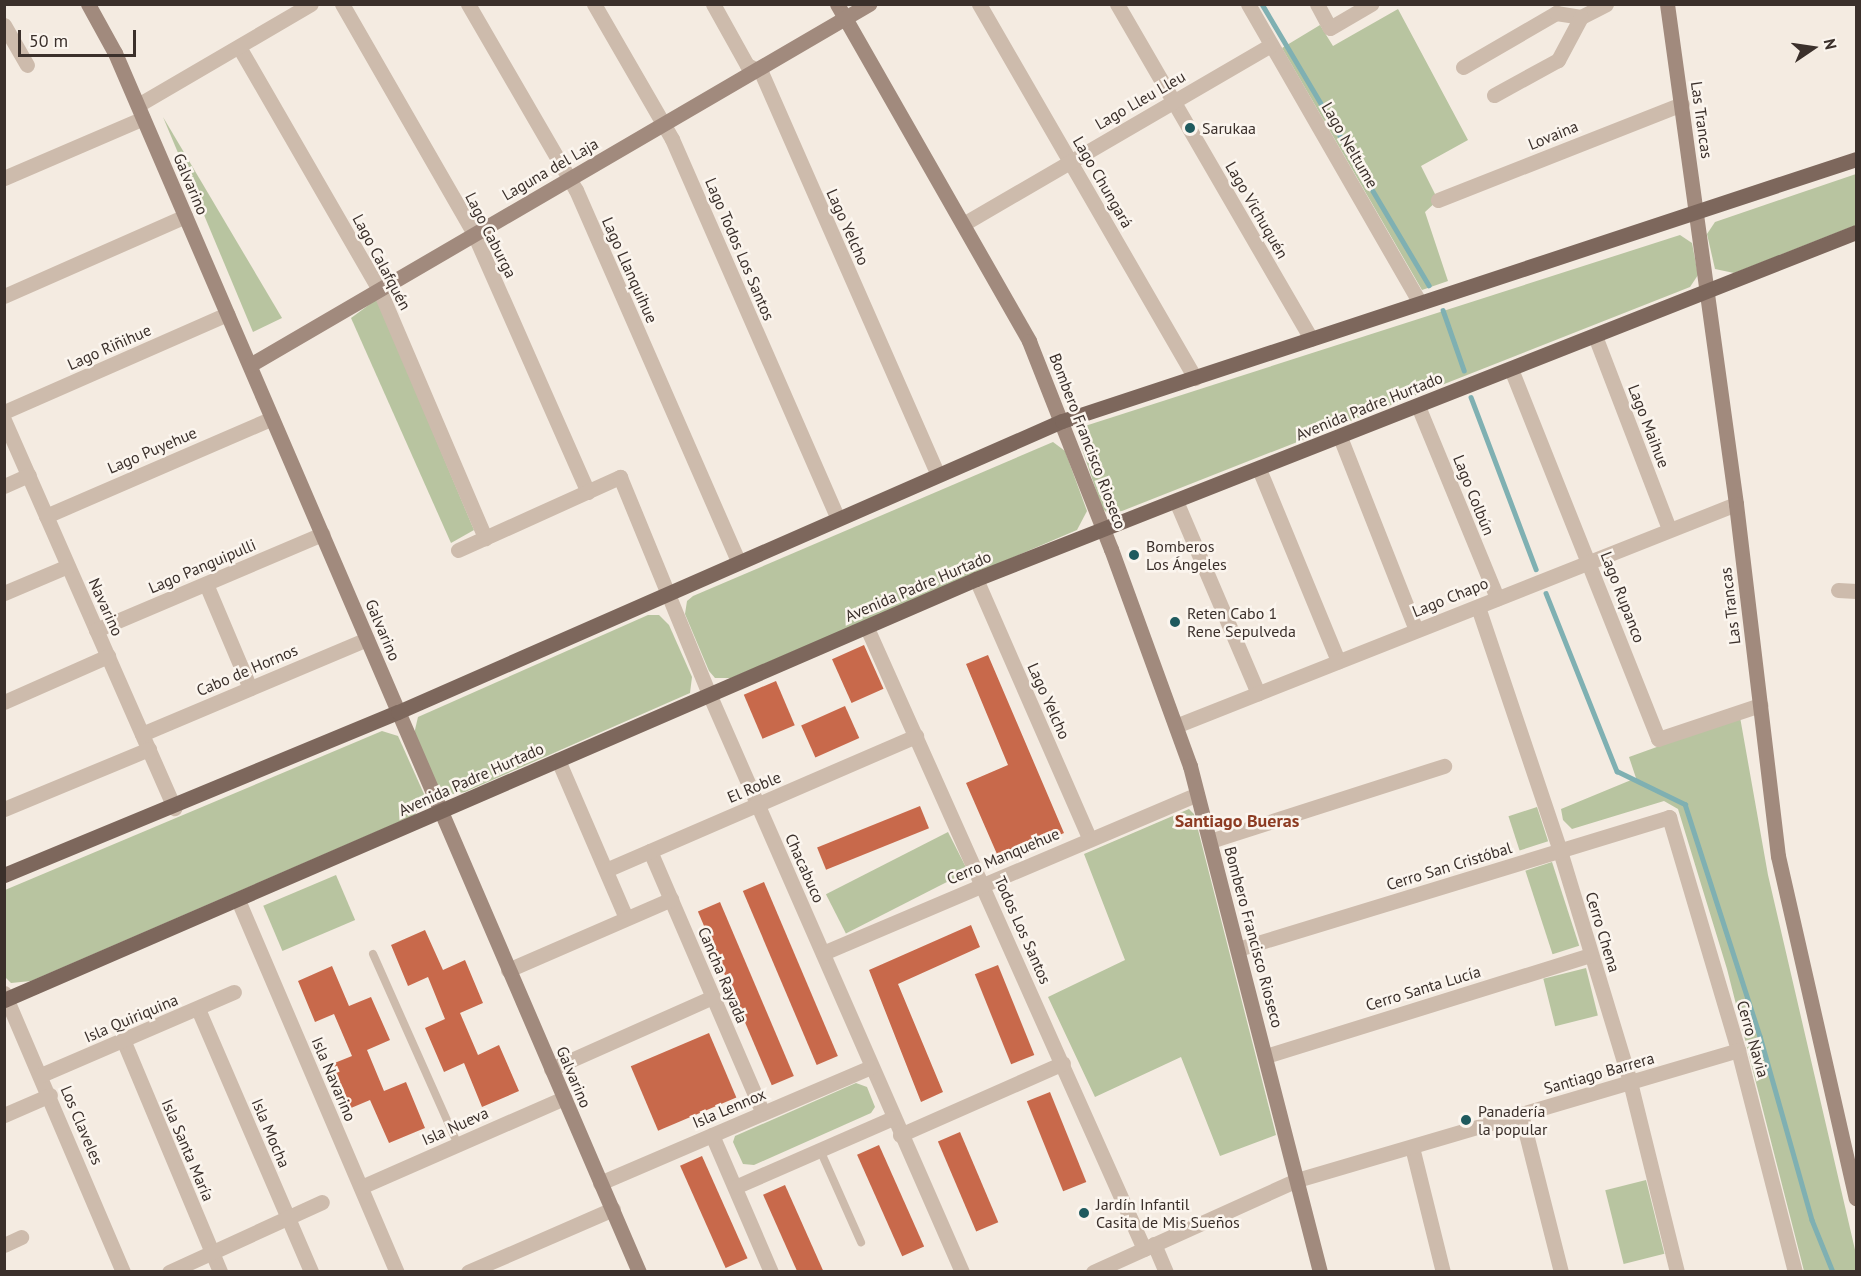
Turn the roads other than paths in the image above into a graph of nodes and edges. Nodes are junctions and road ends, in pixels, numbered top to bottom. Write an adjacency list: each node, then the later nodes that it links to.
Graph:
1 (311, 4): 20 (street)
2 (342, 4): 38 (street, Lago Caburga)
3 (468, 4): 32 (street, Lago Llanquihue)
4 (594, 4): 28 (street, Lago Todos Los Santos)
5 (713, 4): 23 (street, Lago Yelcho)
6 (837, 4): 17 (street, Bombero Francisco Rioseco)
7 (869, 4): 17 (street, Laguna del Laja)
8 (979, 4): 30 (street, Lago Chungará)
9 (1117, 4): 25 (street, Lago Vichuquén)
10 (1248, 4): 19 (street, Lago Neltume)
11 (1317, 4): 12 (street)
12 (1371, 4)
13 (1605, 4): 16 (street)
14 (1667, 4): 26 (street, Las Trancas)
15 (89, 5): 27 (street, Galvarino)
16 (1581, 17): 22 (street); 24 (street)
17 (845, 18): 23 (street, Laguna del Laja); 36 (street, Bombero Francisco Rioseco)
18 (4, 24): 21 (street)
19 (1271, 45): 25 (street, Lago Lleu Lleu); 42 (street, Lago Neltume)
20 (238, 47): 27 (street); 39 (street, Lago Calafquén)
21 (27, 65)
22 (1463, 67)
23 (756, 70): 28 (street, Laguna del Laja); 56 (street, Lago Yelcho)
24 (1494, 95)
25 (1173, 102): 30 (street, Lago Lleu Lleu); 45 (street, Lago Vichuquén)
26 (1682, 104): 33 (street, Lovaina); 34 (street, Las Trancas)
27 (140, 111): 31 (street); 35 (street, Galvarino)
28 (664, 124): 32 (street, Laguna del Laja); 63 (street, Lago Todos Los Santos)
29 (1857, 159): 34 (main road)
30 (1070, 162): 36 (street, Lago Lleu Lleu); 48 (street, Lago Chungará)
31 (4, 178)
32 (569, 179): 38 (street, Laguna del Laja); 69 (street, Lago Llanquihue)
33 (1438, 200)
34 (1695, 212): 40 (street, Las Trancas); 42 (main road)
35 (185, 216): 41 (street); 43 (street, Galvarino)
36 (965, 223): 53 (street, Bombero Francisco Rioseco)
37 (1857, 232): 40 (main road, Avenida Padre Hurtado)
38 (474, 234): 39 (street, Laguna del Laja); 59 (street, Lago Caburga)
39 (379, 289): 46 (street, Laguna del Laja); 67 (street, Lago Calafquén)
40 (1706, 292): 44 (main road, Avenida Padre Hurtado); 61 (street, Las Trancas)
41 (4, 296)
42 (1420, 303): 45 (main road)
43 (227, 314): 46 (street, Galvarino); 50 (street, Lago Riñihue)
44 (1595, 336): 47 (main road, Avenida Padre Hurtado); 64 (street, Lago Maihue)
45 (1311, 339): 48 (main road)
46 (250, 365): 51 (street, Galvarino)
47 (1511, 369): 49 (main road, Avenida Padre Hurtado); 70 (street, Lago Rupanco)
48 (1195, 378): 53 (main road)
49 (1418, 406): 54 (main road, Avenida Padre Hurtado); 78 (street, Lago Colbún)
50 (4, 412)
51 (272, 418): 62 (street, Lago Puyehue); 66 (street, Galvarino)
52 (4, 420): 57 (street, Navarino)
53 (1062, 421): 56 (main road); 65 (street, Bombero Francisco Rioseco)
54 (1340, 437): 55 (main road, Avenida Padre Hurtado); 82 (street)
55 (1260, 469): 60 (main road, Avenida Padre Hurtado); 85 (street)
56 (937, 473): 63 (main road)
57 (29, 476): 58 (street); 62 (street, Navarino)
58 (4, 486)
59 (588, 492): 67 (street); 77 (street, Chacabuco)
60 (1176, 501): 65 (main road, Avenida Padre Hurtado); 87 (street)
61 (1736, 504): 64 (street, Lago Chapo); 90 (street, Las Trancas)
62 (46, 516): 71 (street, Navarino)
63 (837, 517): 69 (main road)
64 (1670, 529): 70 (street, Lago Chapo)
65 (1104, 530): 72 (main road, Avenida Padre Hurtado); 92 (street, Bombero Francisco Rioseco)
66 (322, 534): 73 (street, Lago Panguipulli); 83 (street, Galvarino)
67 (485, 538): 68 (street)
68 (458, 550)
69 (738, 561): 77 (main road)
70 (1590, 561): 78 (street, Lago Chapo); 90 (street, Lago Rupanco)
71 (68, 566): 76 (street); 81 (street, Navarino)
72 (976, 579): 80 (main road, Avenida Padre Hurtado); 104 (street, Lago Yelcho)
73 (206, 584): 81 (street, Lago Panguipulli); 86 (street)
74 (1838, 590): 75 (street)
75 (1857, 591)
76 (4, 593)
77 (668, 593): 88 (street, Chacabuco); 91 (main road)
78 (1497, 598): 79 (street, Lago Chapo)
79 (1478, 606): 82 (street, Lago Chapo); 107 (street, Cerro Chena)
80 (867, 627): 88 (main road, Avenida Padre Hurtado); 94 (street, Todos Los Santos)
81 (96, 630): 84 (street, Navarino)
82 (1416, 630): 85 (street, Lago Chapo)
83 (367, 639): 86 (street, Cabo de Hornos); 91 (street, Galvarino)
84 (108, 657): 89 (street); 93 (street, Navarino)
85 (1338, 661): 87 (street, Lago Chapo)
86 (250, 688): 93 (street, Cabo de Hornos)
87 (1258, 693): 92 (street, Lago Chapo)
88 (710, 696): 96 (main road, Avenida Padre Hurtado); 99 (street, Chacabuco)
89 (4, 702)
90 (1760, 705): 146 (street, Las Trancas)
91 (398, 712): 100 (main road); 102 (street, Galvarino)
92 (1178, 724): 98 (street, Bombero Francisco Rioseco)
93 (142, 734): 95 (street, Navarino)
94 (916, 736): 99 (street, El Roble); 110 (street, Todos Los Santos)
95 (149, 749): 100 (street, Navarino); 101 (street)
96 (558, 760): 102 (main road, Avenida Padre Hurtado); 108 (street)
97 (1444, 766): 105 (street)
98 (1197, 794): 104 (street, Cerro Manquehue); 105 (street, Bombero Francisco Rioseco)
99 (758, 805): 106 (street, El Roble); 115 (street, Chacabuco)
100 (174, 808): 109 (main road)
101 (4, 809)
102 (441, 812): 112 (main road, Avenida Padre Hurtado); 118 (street, Galvarino)
103 (1669, 817): 107 (street, Cerro San Cristóbal); 124 (street, Cerro Navia)
104 (1089, 838): 110 (street, Cerro Manquehue)
105 (1210, 841): 114 (street, Bombero Francisco Rioseco)
106 (650, 851): 108 (street, El Roble); 111 (street, Cancha Rayada)
107 (1560, 851): 114 (street, Cerro San Cristóbal); 117 (street, Cerro Chena)
108 (606, 870): 113 (street)
109 (4, 875)
110 (983, 884): 115 (street, Cerro Manquehue); 126 (street, Todos Los Santos)
111 (671, 899): 113 (street); 120 (street, Cancha Rayada)
112 (238, 900): 121 (main road, Avenida Padre Hurtado); 144 (street, Isla Navarino)
113 (626, 918): 118 (street)
114 (1238, 949): 125 (street, Bombero Francisco Rioseco)
115 (823, 953): 127 (street, Chacabuco)
116 (373, 954): 139 (lane)
117 (1591, 955): 125 (street, Cerro Santa Lucía); 130 (street, Cerro Chena)
118 (508, 969): 128 (street, Galvarino)
119 (234, 992): 122 (street, Isla Quiriquina)
120 (713, 997): 128 (street); 133 (street, Cancha Rayada)
121 (5, 998): 129 (street, Los Claveles)
122 (198, 1009): 123 (street, Isla Quiriquina); 149 (street, Isla Mocha)
123 (124, 1042): 129 (street, Isla Quiriquina); 154 (street, Isla Santa María)
124 (1738, 1050): 130 (street, Santiago Barrera); 170 (street, Cerro Navia)
125 (1266, 1056): 142 (street, Bombero Francisco Rioseco)
126 (1063, 1063): 138 (street); 153 (street, Todos Los Santos)
127 (871, 1067): 133 (street, Isla Lennox); 136 (street, Chacabuco)
128 (551, 1069): 132 (street, Galvarino)
129 (41, 1075): 131 (street, Los Claveles)
130 (1630, 1082): 134 (street, Santiago Barrera); 169 (street, Cerro Chena)
131 (50, 1095): 135 (street); 155 (street, Los Claveles)
132 (564, 1098): 139 (street, Isla Nueva); 143 (street, Galvarino)
133 (763, 1113): 137 (street, Isla Lennox)
134 (1521, 1114): 140 (street, Santiago Barrera); 168 (street)
135 (4, 1115)
136 (893, 1118): 138 (street, Chacabuco); 141 (street)
137 (712, 1135): 143 (street, Isla Lennox); 145 (street)
138 (900, 1135): 163 (street, Chacabuco)
139 (458, 1144): 144 (street, Isla Nueva)
140 (1412, 1147): 142 (street, Santiago Barrera); 167 (street)
141 (820, 1150): 145 (street); 151 (lane)
142 (1297, 1180): 153 (street, Santiago Barrera); 166 (street, Bombero Francisco Rioseco)
143 (600, 1182): 148 (street, Galvarino)
144 (361, 1187): 159 (street, Isla Navarino)
145 (735, 1187): 162 (street)
146 (1857, 1198)
147 (322, 1202): 149 (street)
148 (613, 1209): 160 (street); 161 (street, Galvarino)
149 (288, 1218): 154 (street); 158 (street, Isla Mocha)
150 (21, 1237): 152 (street)
151 (861, 1242)
152 (4, 1245)
153 (1149, 1247): 164 (street, Santiago Barrera); 165 (street, Todos Los Santos)
154 (211, 1252): 156 (street); 157 (street, Isla Santa María)
155 (123, 1272)
156 (169, 1272)
157 (219, 1272)
158 (311, 1272)
159 (397, 1272)
160 (468, 1272)
161 (639, 1272)
162 (771, 1272)
163 (962, 1272)
164 (1093, 1272)
165 (1166, 1272)
166 (1320, 1272)
167 (1443, 1272)
168 (1561, 1272)
169 (1677, 1272)
170 (1795, 1272)

